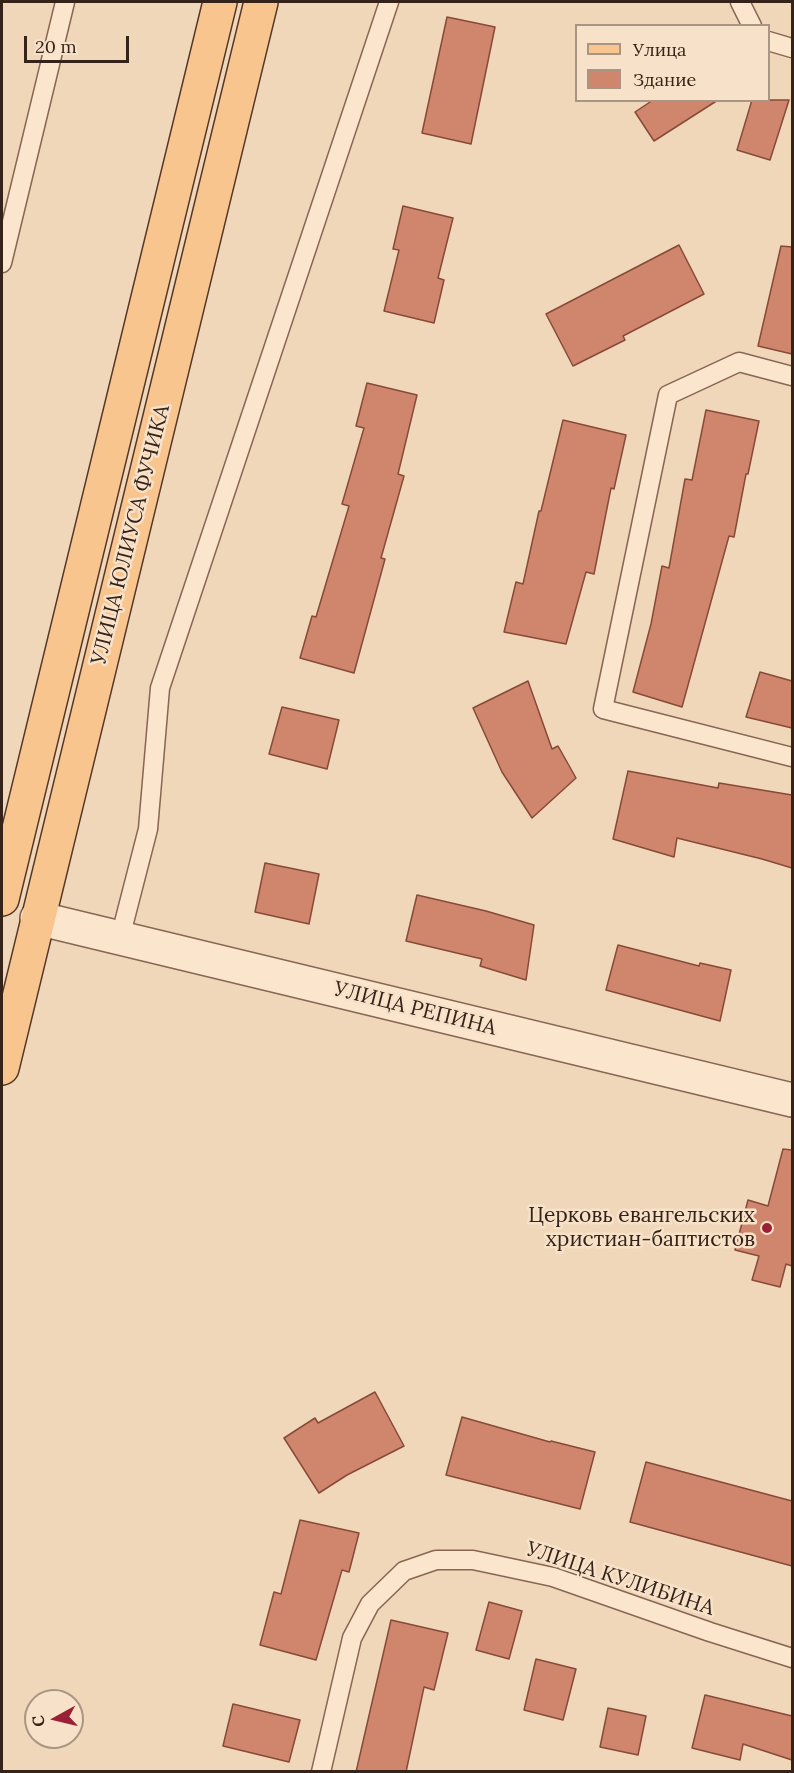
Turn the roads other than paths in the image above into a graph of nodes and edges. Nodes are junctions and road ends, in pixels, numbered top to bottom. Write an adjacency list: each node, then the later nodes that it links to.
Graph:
1 (65, 2): 9 (lane)
2 (220, 2): 12 (main road, УЛИЦА ЮЛИУСА ФУЧИКА)
3 (261, 2): 13 (main road, УЛИЦА ЮЛИУСА ФУЧИКА)
4 (389, 2): 14 (lane)
5 (740, 2): 6 (lane)
6 (751, 24)
7 (770, 42): 8 (lane)
8 (792, 48)
9 (2, 264)
10 (792, 376): 11 (lane)
11 (792, 757)
12 (2, 899)
13 (37, 918): 14 (street, УЛИЦА РЕПИНА); 15 (main road, УЛИЦА ЮЛИУСА ФУЧИКА)
14 (120, 938): 16 (street, УЛИЦА РЕПИНА)
15 (2, 1068)
16 (792, 1100)
17 (792, 1658): 18 (lane, УЛИЦА КУЛИБИНА)
18 (321, 1772)

